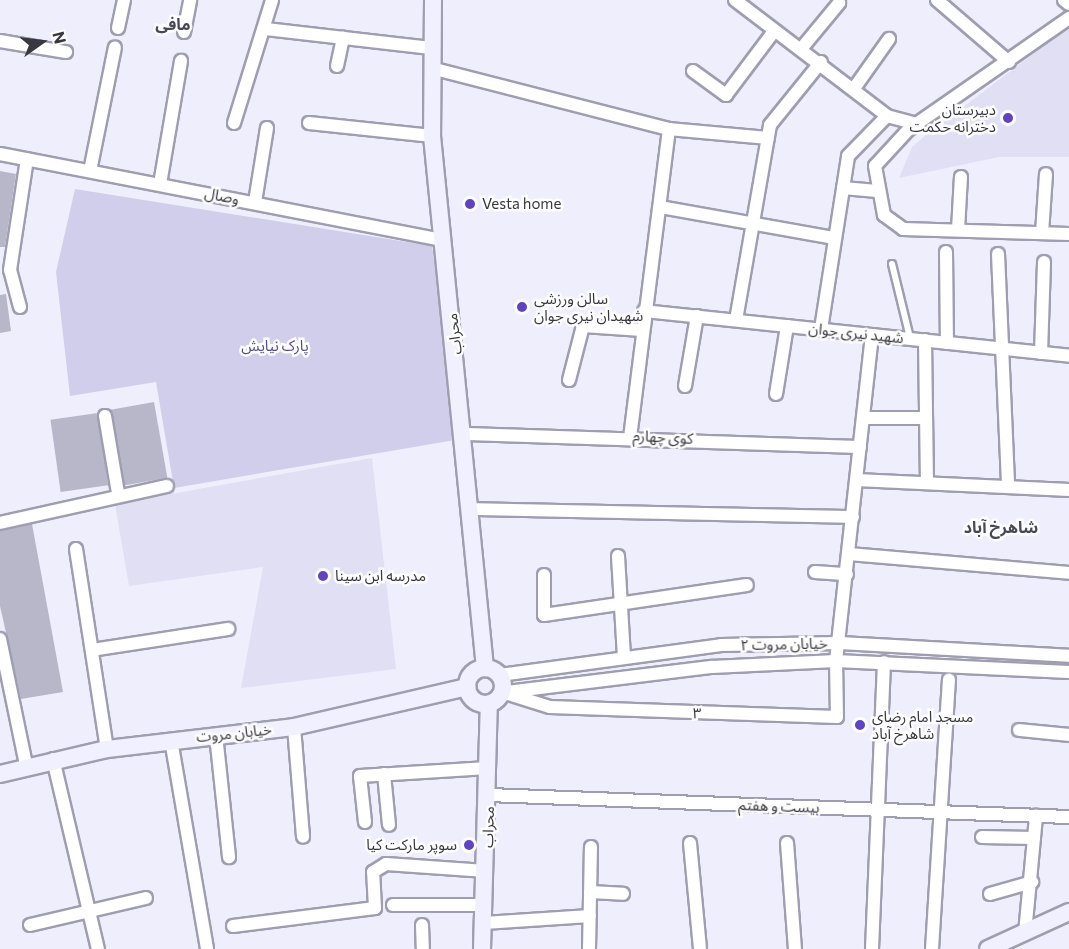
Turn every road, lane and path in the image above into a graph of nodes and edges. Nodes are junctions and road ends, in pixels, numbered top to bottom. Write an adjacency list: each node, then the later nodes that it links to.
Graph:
1 (123, 0): 12 (street)
2 (190, 0): 15 (street)
3 (272, 0): 13 (street)
4 (433, 0): 20 (street, محراب)
5 (735, 0): 10 (street)
6 (937, 0): 25 (street)
7 (1064, 0): 9 (street)
8 (839, 3): 21 (street)
9 (1069, 4)
10 (751, 5): 14 (street)
11 (1069, 18): 25 (street)
12 (118, 28)
13 (266, 29): 16 (street); 31 (street)
14 (774, 31): 21 (street); 28 (street)
15 (184, 32)
16 (343, 38): 20 (street); 26 (street)
17 (890, 39): 29 (street)
18 (0, 41): 22 (street)
19 (116, 46): 40 (street)
20 (431, 48): 27 (street, محراب)
21 (801, 49): 24 (street)
22 (66, 52)
23 (181, 61): 43 (street)
24 (821, 62): 29 (street); 37 (street)
25 (1009, 62): 33 (street)
26 (337, 66)
27 (431, 68): 35 (street); 36 (street, محراب)
28 (693, 71)
29 (855, 87): 30 (street)
30 (887, 116): 33 (street); 44 (street)
31 (234, 123)
32 (309, 123): 36 (street)
33 (916, 124): 45 (street)
34 (267, 128): 46 (street)
35 (669, 129): 37 (street); 47 (street)
36 (432, 136): 53 (street, محراب)
37 (768, 138): 48 (street)
38 (0, 154): 39 (street, وصال)
39 (27, 159): 40 (street, وصال); 58 (street)
40 (90, 171): 43 (street, وصال)
41 (1046, 174): 50 (street)
42 (961, 177): 49 (street)
43 (160, 184): 46 (street, وصال)
44 (843, 188): 45 (street); 52 (street)
45 (877, 191): 49 (street)
46 (255, 202): 53 (street, وصال)
47 (660, 207): 48 (street); 59 (street)
48 (751, 223): 52 (street); 61 (street)
49 (958, 230): 50 (street)
50 (1042, 232): 51 (street)
51 (1069, 234)
52 (834, 238): 63 (street)
53 (443, 240): 78 (street, محراب)
54 (946, 252): 68 (street)
55 (998, 254): 69 (street)
56 (1044, 262): 70 (street)
57 (892, 264): 66 (lane)
58 (20, 307)
59 (644, 310): 60 (street, شهید نیری جوان); 64 (street)
60 (697, 316): 61 (street, شهید نیری جوان); 73 (street)
61 (736, 320): 62 (street, شهید نیری جوان)
62 (787, 326): 63 (street, شهید نیری جوان); 74 (street)
63 (821, 329): 65 (street, شهید نیری جوان)
64 (642, 330): 72 (street); 79 (street)
65 (872, 335): 66 (street, شهید نیری جوان); 76 (street)
66 (910, 339): 67 (street, شهید نیری جوان)
67 (924, 340): 68 (street, شهید نیری جوان); 77 (street)
68 (946, 343): 69 (street, شهید نیری جوان)
69 (998, 348): 70 (street, شهید نیری جوان); 84 (street)
70 (1041, 353): 71 (street, شهید نیری جوان)
71 (1069, 356)
72 (569, 380)
73 (685, 386)
74 (776, 394)
75 (105, 416): 86 (street)
76 (863, 418): 77 (street); 80 (street)
77 (922, 418): 82 (street)
78 (466, 434): 79 (street, کوی چهارم); 87 (street, محراب)
79 (630, 436): 80 (street, کوی چهارم)
80 (860, 447): 81 (street)
81 (857, 480): 82 (street); 88 (street)
82 (927, 483): 84 (street)
83 (167, 486): 86 (street)
84 (1008, 487): 85 (street)
85 (1069, 490)
86 (118, 493): 89 (street)
87 (471, 509): 88 (street); 107 (street, محراب)
88 (853, 517): 91 (street)
89 (0, 523)
90 (76, 549): 102 (street)
91 (849, 554): 94 (street); 95 (street)
92 (618, 556): 98 (street)
93 (815, 572): 95 (street)
94 (1069, 573)
95 (847, 574): 101 (street)
96 (544, 575): 98 (street)
97 (747, 585): 98 (street)
98 (620, 605): 104 (street)
99 (228, 628): 102 (street)
100 (0, 639): 120 (street)
101 (840, 643): 103 (street, خیابان مروت ۲); 104 (street, خیابان مروت ۲); 105 (street)
102 (92, 650): 118 (street)
103 (1069, 656)
104 (624, 658): 107 (street, خیابان مروت ۲)
105 (837, 661): 106 (street, خیابان مروت ۲); 111 (street, خیابان مروت ۲); 111 (street, ۳)
106 (884, 662): 108 (street, خیابان مروت ۲); 125 (street)
107 (492, 671): 110 (street); 111 (street)
108 (1069, 672)
109 (949, 680): 126 (street)
110 (467, 687): 112 (street); 113 (street, خیابان مروت)
111 (502, 692): 112 (street)
112 (489, 704): 121 (street, محراب)
113 (294, 727): 115 (street, خیابان مروت); 131 (street)
114 (1019, 730): 116 (street)
115 (216, 735): 117 (street, خیابان مروت); 137 (street)
116 (1069, 735)
117 (171, 740): 118 (street, خیابان مروت); 156 (street)
118 (107, 749): 119 (street, خیابان مروت)
119 (53, 759): 120 (street, خیابان مروت); 146 (street)
120 (26, 765): 122 (street, خیابان مروت)
121 (488, 768): 123 (street); 124 (street, محراب)
122 (0, 774)
123 (384, 774): 129 (street); 130 (street)
124 (489, 795): 125 (street, بیست و هفتم); 138 (street, محراب)
125 (878, 810): 126 (street, بیست و هفتم); 162 (street)
126 (942, 812): 127 (street, بیست و هفتم); 163 (street)
127 (1036, 816): 128 (street, بیست و هفتم); 133 (street)
128 (1069, 817)
129 (365, 822)
130 (389, 825)
131 (303, 837)
132 (982, 837): 133 (street)
133 (1034, 837): 139 (street)
134 (690, 843): 160 (street)
135 (786, 843): 161 (street)
136 (591, 847): 140 (street)
137 (229, 857)
138 (486, 871): 145 (street, محراب); 151 (street)
139 (1032, 882): 142 (street); 153 (street)
140 (590, 892): 141 (street); 148 (street)
141 (623, 894)
142 (990, 894)
143 (146, 898): 146 (street)
144 (393, 905): 145 (street)
145 (485, 905): 149 (street, محراب)
146 (88, 912): 150 (street); 155 (street)
147 (1069, 912): 153 (street)
148 (590, 916): 149 (street); 159 (street)
149 (484, 922): 158 (street, محراب)
150 (30, 925)
151 (233, 926)
152 (422, 926): 157 (street)
153 (1025, 933): 154 (street)
154 (1005, 946): 164 (street)
155 (98, 949)
156 (207, 949)
157 (423, 949)
158 (482, 949)
159 (589, 949)
160 (700, 949)
161 (795, 949)
162 (872, 949)
163 (932, 949)
164 (988, 949)

